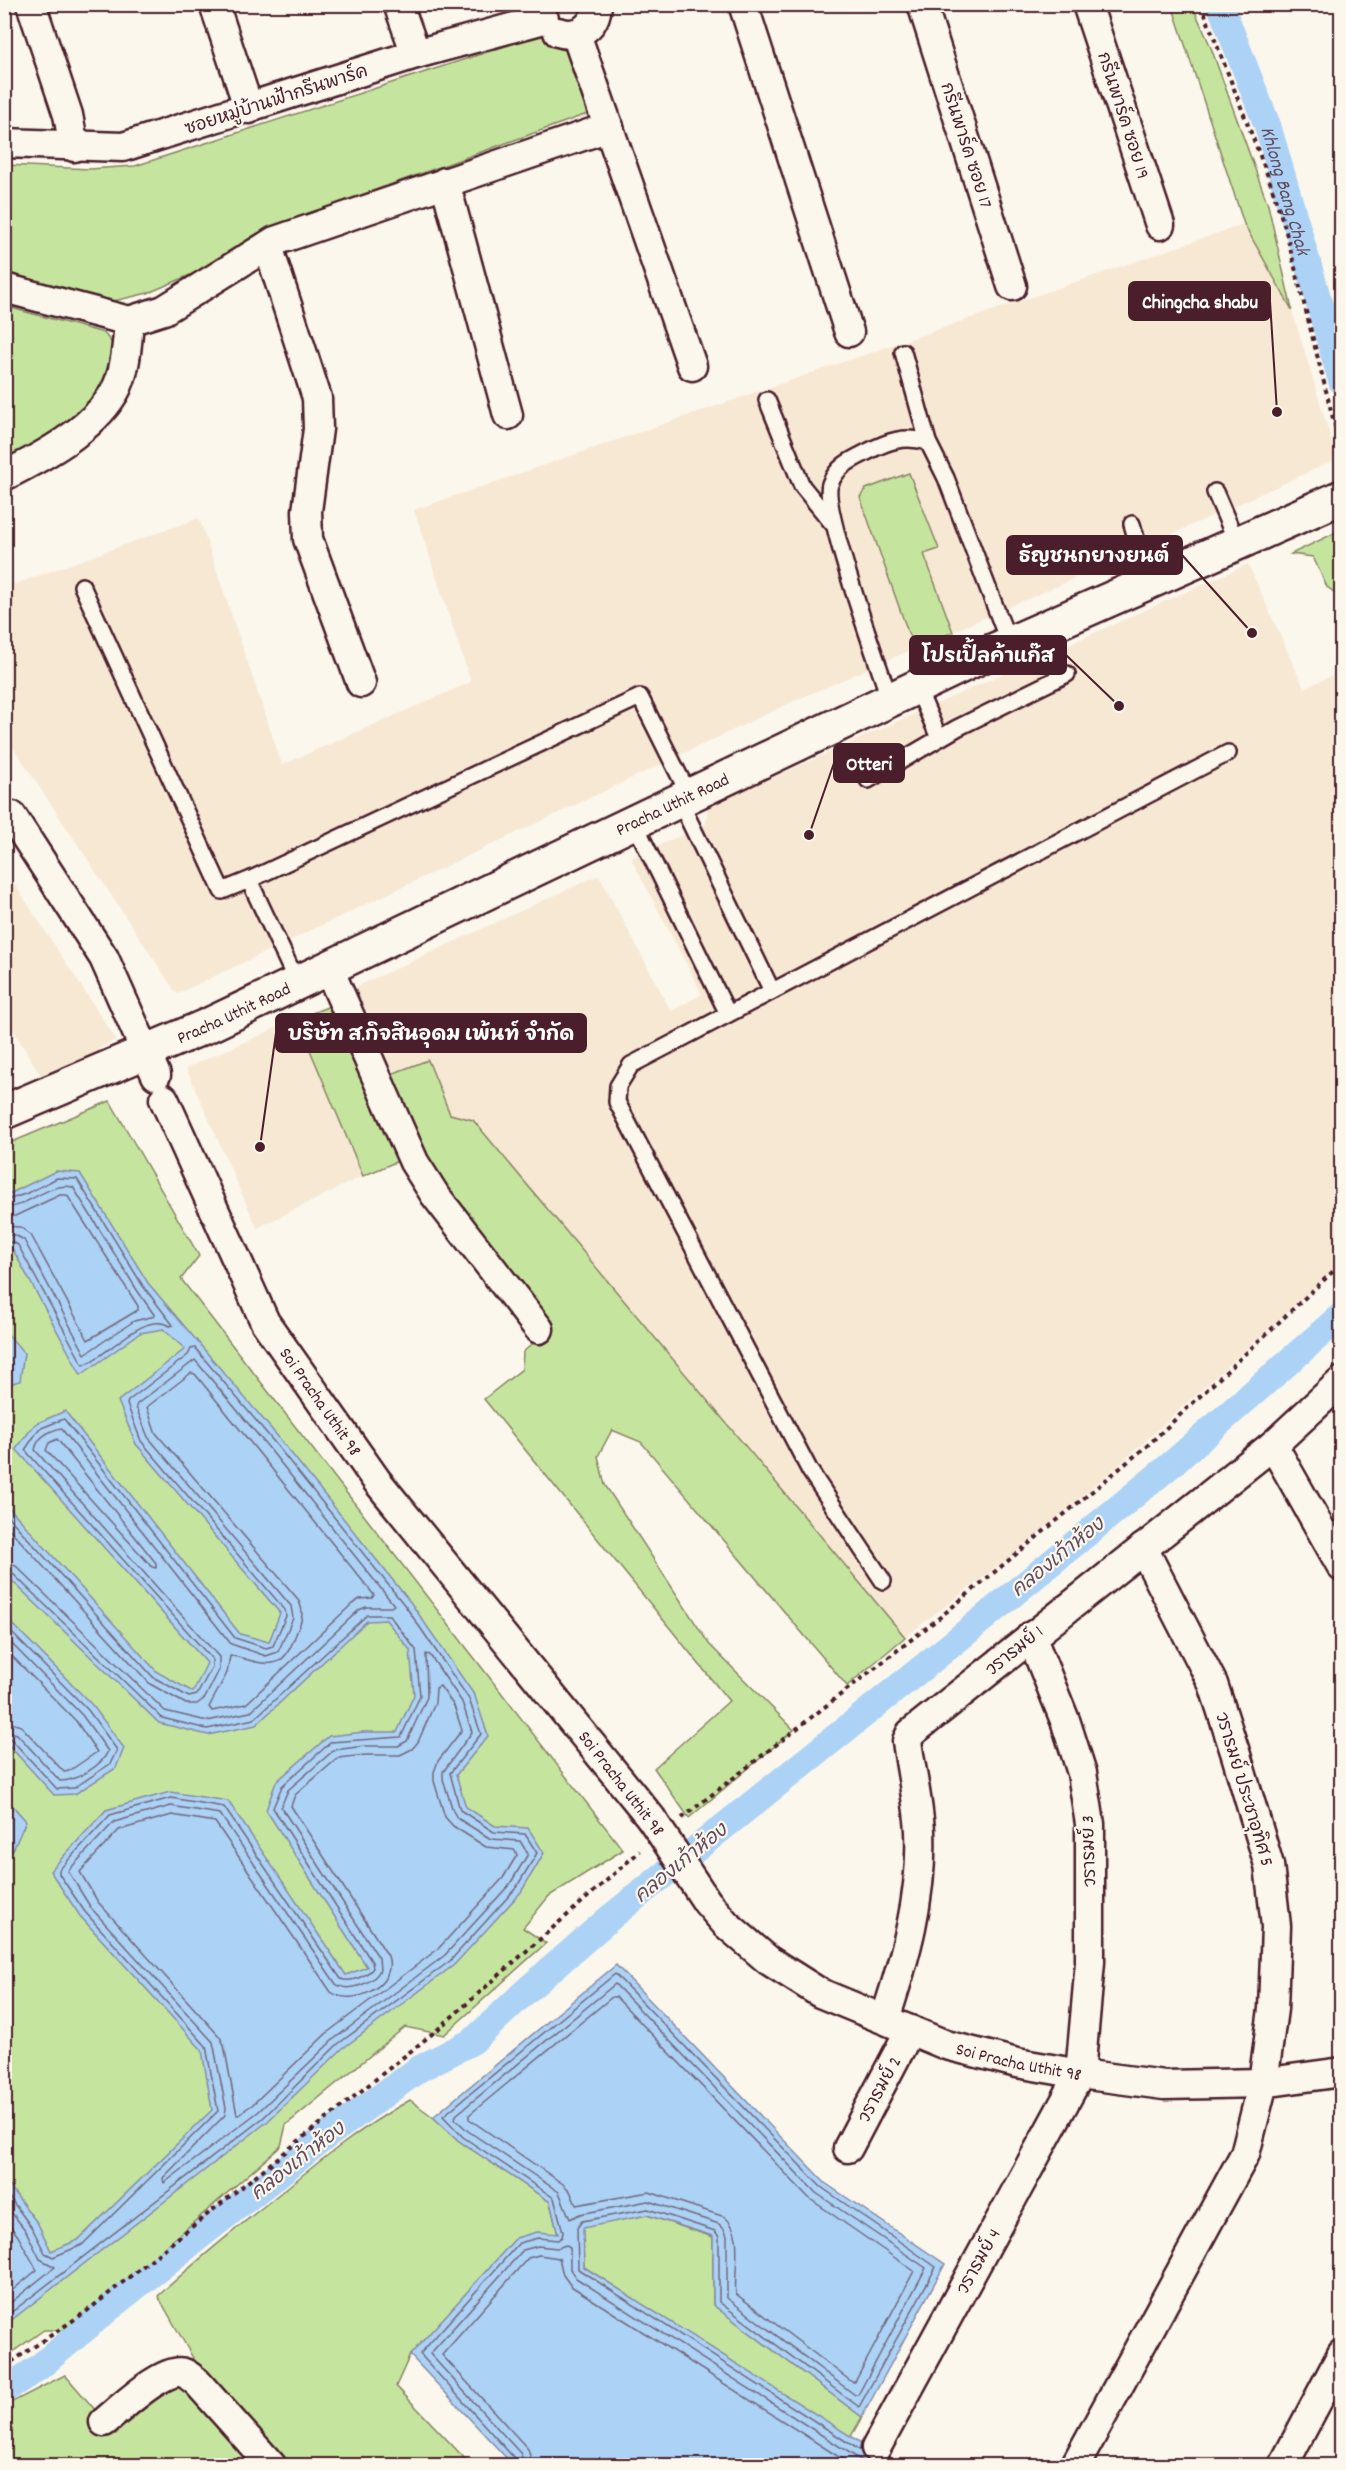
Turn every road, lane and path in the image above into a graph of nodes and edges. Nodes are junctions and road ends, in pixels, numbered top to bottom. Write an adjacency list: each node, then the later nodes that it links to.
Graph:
1 (31, 4): 15 (street)
2 (214, 4): 12 (street)
3 (398, 4): 11 (street)
4 (622, 4): 10 (street)
5 (743, 4): 22 (street)
6 (922, 4): 19 (street, กรีนพาร์ค ซอย 17)
7 (1087, 4): 17 (street, กรีนพาร์ค ซอย 19)
8 (1201, 4): 28 (path)
9 (543, 12): 10 (street, ซอยหมู่บ้านฟ้ากรีนพาร์ค); 11 (street, ซอยหมู่บ้านฟ้ากรีนพาร์ค)
10 (589, 20): 13 (street)
11 (416, 54): 12 (street, ซอยหมู่บ้านฟ้ากรีนพาร์ค)
12 (249, 109): 15 (street, ซอยหมู่บ้านฟ้ากรีนพาร์ค)
13 (609, 128): 16 (street); 24 (street)
14 (4, 143): 15 (street, ซอยหมู่บ้านฟ้ากรีนพาร์ค)
15 (74, 147)
16 (445, 182): 18 (street); 26 (street)
17 (1160, 225)
18 (268, 246): 21 (street); 39 (street)
19 (1012, 286)
20 (4, 288): 21 (street)
21 (129, 321): 29 (street)
22 (849, 332)
23 (903, 352): 27 (lane)
24 (692, 366)
25 (766, 400): 32 (lane)
26 (508, 415)
27 (928, 442): 32 (lane); 37 (lane)
28 (1341, 454)
29 (4, 476)
30 (1215, 492): 34 (lane)
31 (1341, 497): 34 (main road, Pracha Uthit Road)
32 (833, 524): 40 (lane)
33 (1132, 524): 35 (lane)
34 (1237, 543): 35 (main road, Pracha Uthit Road)
35 (1148, 580): 37 (main road, Pracha Uthit Road)
36 (82, 586): 47 (lane)
37 (1009, 644): 40 (main road, Pracha Uthit Road)
38 (1067, 674): 41 (lane)
39 (361, 683)
40 (903, 693): 41 (lane); 44 (main road, Pracha Uthit Road)
41 (939, 738): 43 (lane)
42 (1228, 753): 50 (lane)
43 (868, 780)
44 (684, 798): 46 (main road, Pracha Uthit Road); 47 (lane); 50 (lane)
45 (12, 816): 52 (street)
46 (634, 822): 48 (main road, Pracha Uthit Road); 51 (lane)
47 (249, 880): 49 (lane)
48 (327, 967): 49 (main road, Pracha Uthit Road); 54 (street)
49 (297, 982): 52 (main road, Pracha Uthit Road)
50 (772, 991): 51 (lane)
51 (728, 1014): 59 (lane)
52 (155, 1075): 53 (main road, Pracha Uthit Road); 61 (street, Soi Pracha Uthit 98, bridge)
53 (4, 1112)
54 (539, 1329)
55 (1341, 1381): 56 (street, วรารมย์ 1)
56 (1273, 1445): 57 (street, วรารมย์ 1); 58 (street)
57 (1143, 1548): 60 (street, วรารมย์ 1); 65 (street, วรารมย์ ประชาอุทิศ 5)
58 (1341, 1567)
59 (883, 1581)
60 (1031, 1636): 61 (street, วรารมย์ 1); 64 (street, วรารมย์ 3)
61 (885, 2019): 62 (street, Soi Pracha Uthit 98)
62 (910, 2030): 64 (street, Soi Pracha Uthit 98); 66 (street, วรารมย์ 2)
63 (1341, 2072): 65 (street, Soi Pracha Uthit 98)
64 (1080, 2074): 65 (street, Soi Pracha Uthit 98); 69 (street, วรารมย์ 4)
65 (1263, 2083): 71 (street, วรารมย์ ประชาอุทิศ 5)
66 (848, 2148)
67 (1341, 2354): 72 (street)
68 (104, 2422): 70 (street)
69 (876, 2448)
70 (272, 2466)
71 (1075, 2466)
72 (1283, 2466)

